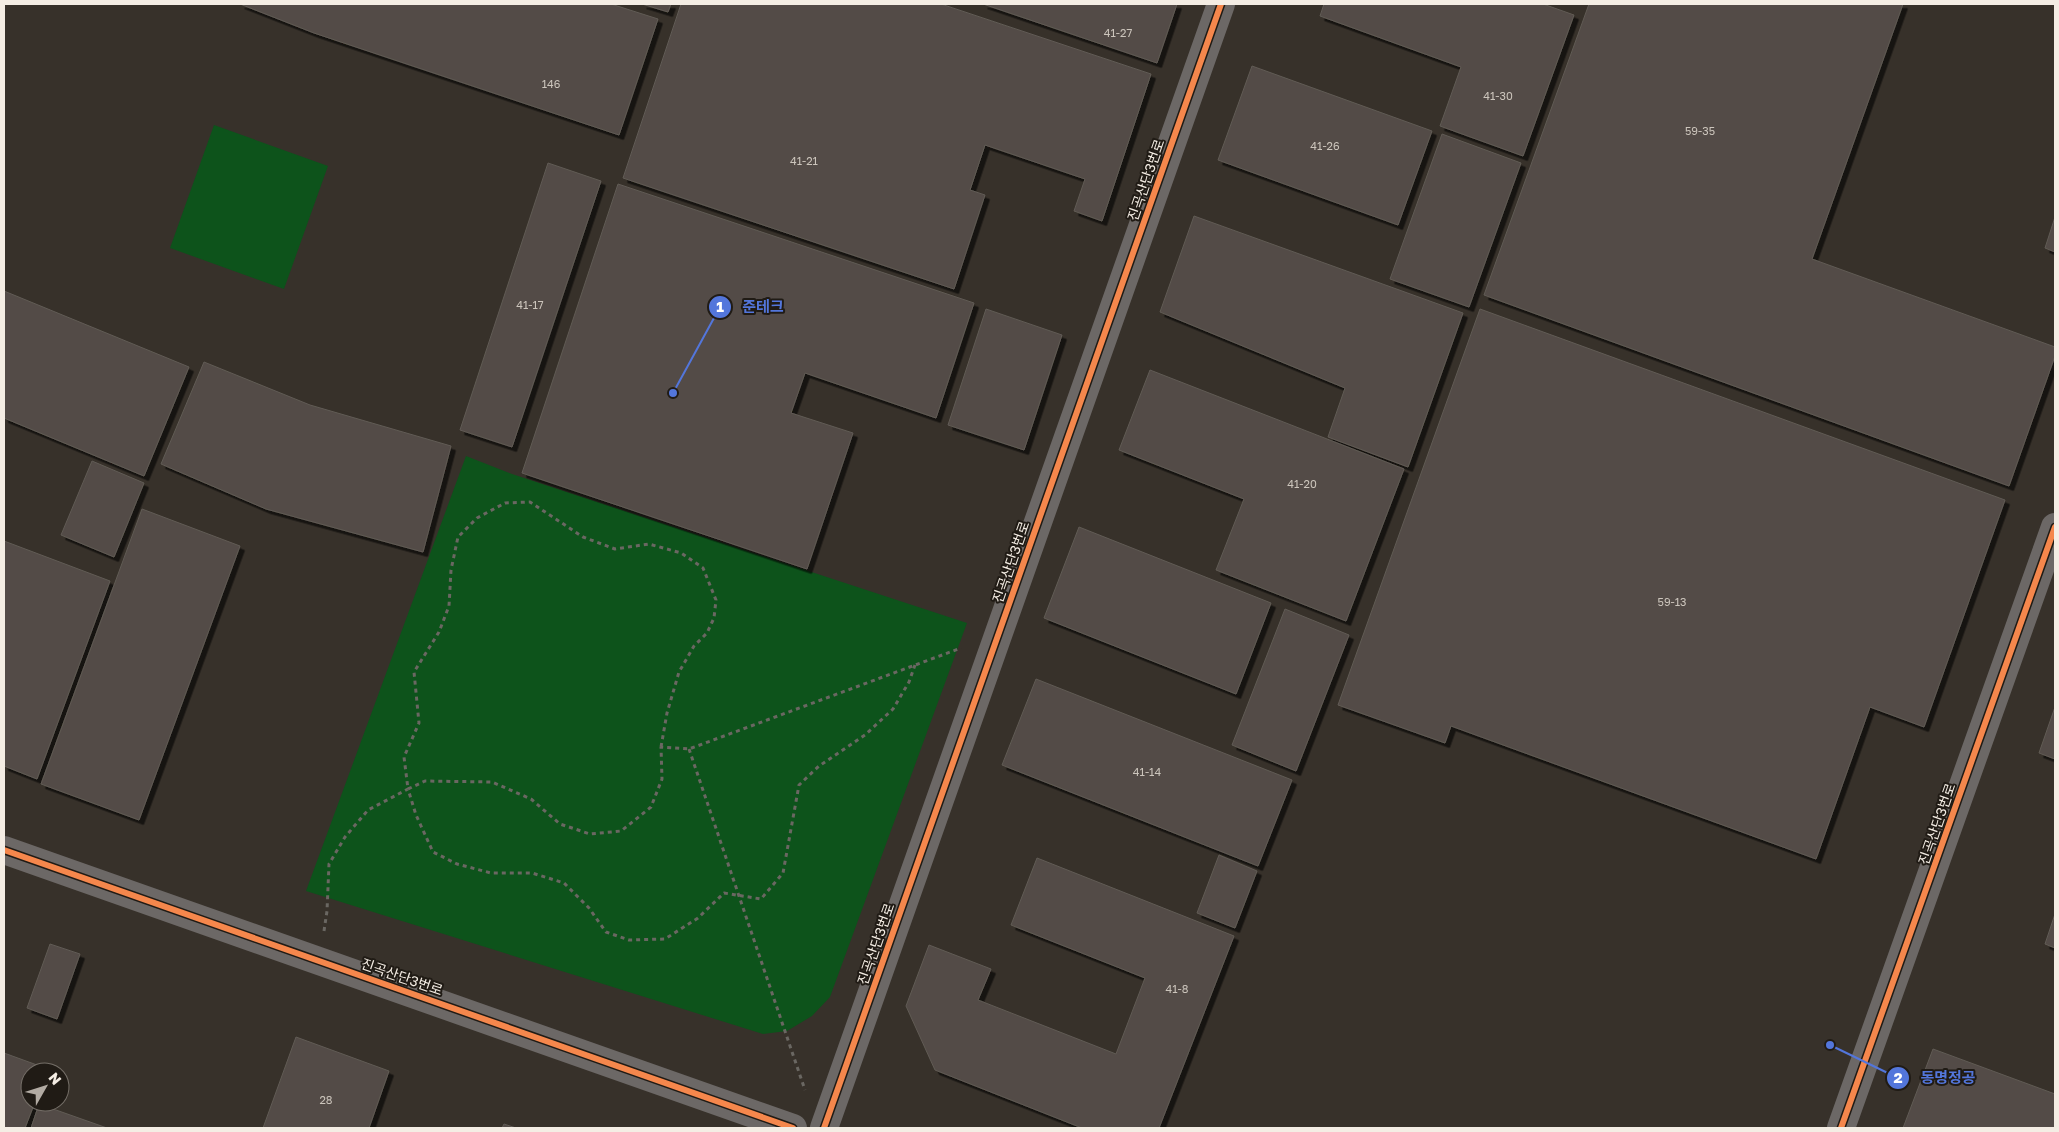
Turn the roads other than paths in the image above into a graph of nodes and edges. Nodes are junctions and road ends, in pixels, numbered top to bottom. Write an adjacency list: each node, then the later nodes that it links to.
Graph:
1 (1221, 4): 5 (street, 진곡산단3번로)
2 (2055, 527): 6 (street, 진곡산단3번로)
3 (4, 850): 4 (street, 진곡산단3번로)
4 (793, 1128)
5 (824, 1128)
6 (1841, 1128)

